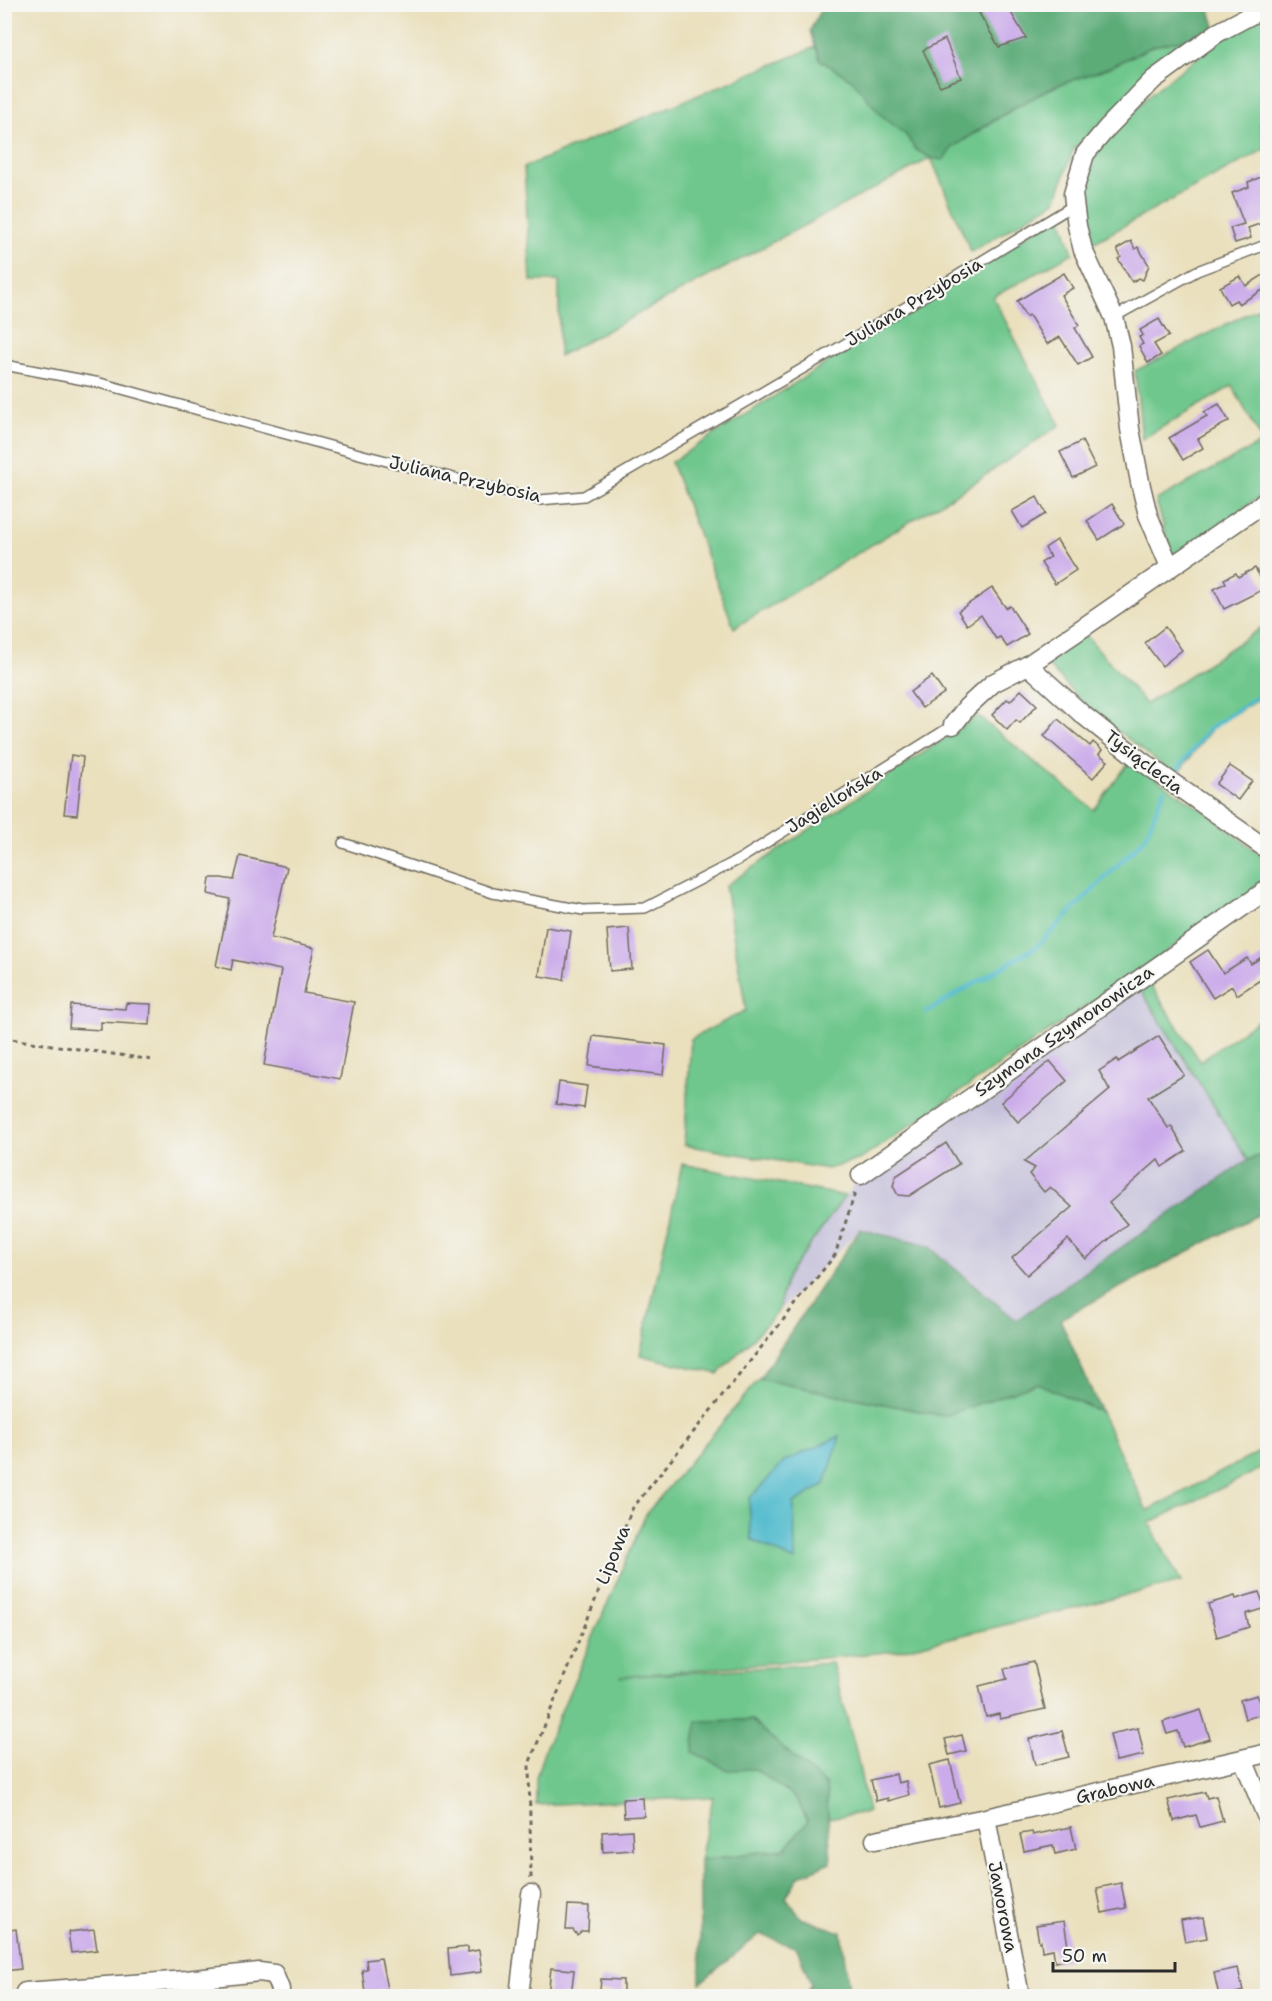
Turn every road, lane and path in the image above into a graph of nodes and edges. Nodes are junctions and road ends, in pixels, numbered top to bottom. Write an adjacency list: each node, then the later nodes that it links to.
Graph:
1 (1268, 6): 2 (street)
2 (1074, 205): 4 (street); 5 (lane, Juliana Przybosia)
3 (1268, 244): 4 (lane)
4 (1114, 317): 7 (street)
5 (4, 365)
6 (1268, 500): 7 (street, Jagiellońska)
7 (1170, 567): 8 (street, Jagiellońska)
8 (1028, 665): 9 (street, Jagiellońska); 11 (street, Tysiąclecia)
9 (952, 725): 10 (lane, Jagiellońska)
10 (343, 843)
11 (1268, 850)
12 (1268, 889): 15 (street, Szymona Szymonowicza)
13 (4, 1038): 14 (path)
14 (153, 1060)
15 (861, 1175): 21 (path, Lipowa)
16 (1268, 1753): 17 (street, Grabowa)
17 (1243, 1759): 18 (street, Grabowa); 19 (street)
18 (986, 1818): 20 (street, Grabowa); 25 (street, Jaworowa)
19 (1268, 1821)
20 (875, 1840)
21 (531, 1894): 24 (street)
22 (25, 1992): 23 (street)
23 (280, 1996)
24 (519, 1996)
25 (1020, 1996)

